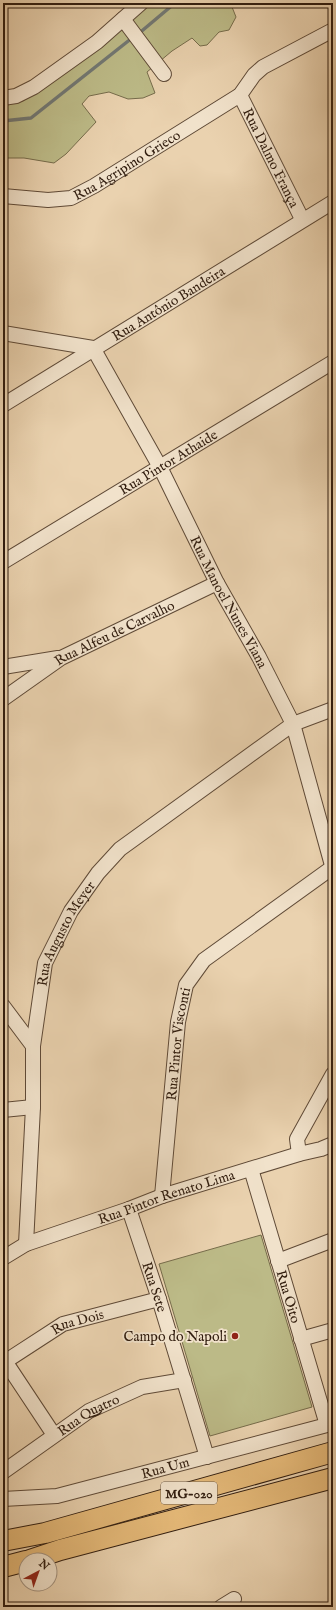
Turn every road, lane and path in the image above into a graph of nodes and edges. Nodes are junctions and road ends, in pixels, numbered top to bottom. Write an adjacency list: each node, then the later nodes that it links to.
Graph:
1 (141, 3): 2 (street)
2 (126, 23): 4 (street); 6 (street)
3 (333, 30): 5 (street)
4 (164, 74)
5 (240, 95): 7 (street, Rua Agripino Grieco); 9 (street, Rua Dalmo França)
6 (3, 98)
7 (3, 196)
8 (333, 202): 9 (street, Rua Antônio Bandeira)
9 (302, 219): 11 (street, Rua Antônio Bandeira)
10 (3, 332): 11 (street)
11 (93, 348): 13 (street, Rua Antônio Bandeira); 14 (street, Rua Manoel Nunes Viana)
12 (333, 362): 14 (street, Rua Pintor Athaide)
13 (3, 405)
14 (160, 467): 15 (street, Rua Pintor Athaide); 16 (street, Rua Manoel Nunes Viana)
15 (3, 562)
16 (217, 583): 17 (street, Rua Alfeu de Carvalho); 23 (street, Rua Manoel Nunes Viana)
17 (62, 658): 18 (street); 19 (street, Rua Alfeu de Carvalho)
18 (3, 667)
19 (16, 690): 20 (street, Rua Alfeu de Carvalho); 21 (street, Rua Alfeu de Carvalho)
20 (3, 699)
21 (3, 708)
22 (333, 709): 23 (street, Rua Augusto Meyer)
23 (293, 724): 24 (street, Rua Manoel Nunes Viana); 26 (street, Rua Augusto Meyer)
24 (333, 868): 33 (street, Rua Pintor Visconti)
25 (3, 1006): 26 (street)
26 (32, 1046): 28 (street, Rua Augusto Meyer)
27 (333, 1074): 31 (street)
28 (33, 1107): 29 (street); 36 (street, Rua Augusto Meyer)
29 (3, 1110)
30 (333, 1144): 31 (street, Rua Pintor Renato Lima)
31 (299, 1154): 32 (street, Rua Pintor Renato Lima)
32 (252, 1169): 33 (street, Rua Pintor Renato Lima); 38 (street, Rua Oito)
33 (162, 1196): 34 (street, Rua Pintor Renato Lima)
34 (129, 1209): 36 (street, Rua Pintor Renato Lima); 39 (street, Rua Sete)
35 (333, 1240): 38 (street)
36 (26, 1244): 37 (street, Rua Pintor Renato Lima)
37 (3, 1258)
38 (278, 1261): 41 (street, Rua Oito)
39 (159, 1299): 42 (street, Rua Dois); 43 (street, Rua Sete)
40 (333, 1330): 41 (street)
41 (301, 1339): 44 (street, Rua Oito)
42 (4, 1361): 45 (street)
43 (184, 1380): 45 (street, Rua Quatro); 47 (street, Rua Sete)
44 (330, 1421): 47 (street, Rua Um)
45 (54, 1435): 48 (street, Rua Quatro)
46 (333, 1452): 51 (highway, MG-020)
47 (207, 1457): 50 (street, Rua Um)
48 (3, 1472)
49 (333, 1478): 52 (highway, MG-020)
50 (3, 1499)
51 (3, 1541)
52 (54, 1552)
53 (18, 1563): 54 (highway)
54 (3, 1568)
55 (234, 1599): 56 (street)
56 (221, 1607)

